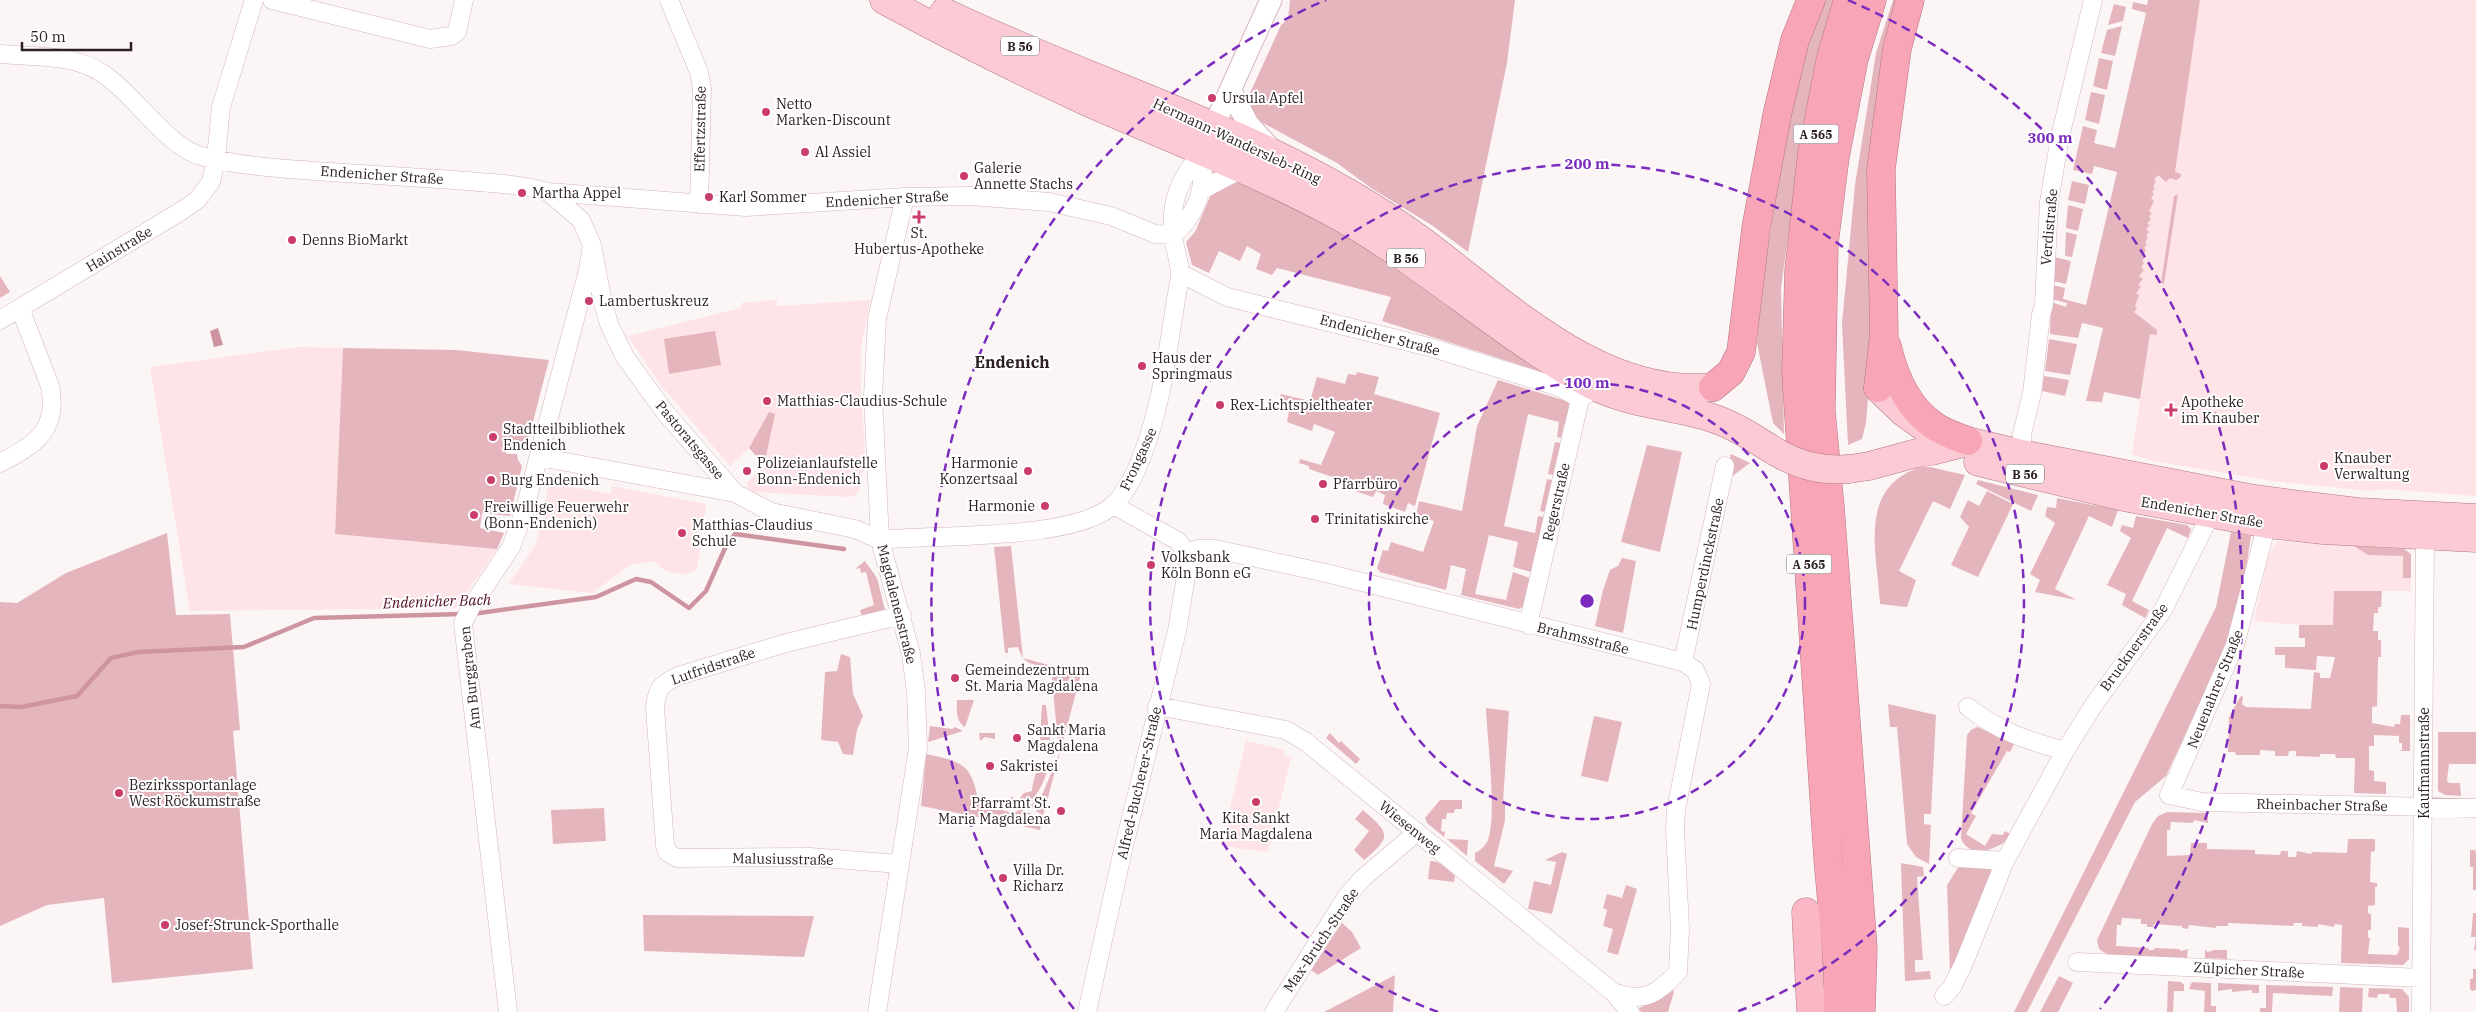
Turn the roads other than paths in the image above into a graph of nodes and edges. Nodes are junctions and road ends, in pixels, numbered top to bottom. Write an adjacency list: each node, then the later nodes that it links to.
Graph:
1 (254, 0): 18 (street, Hainstraße)
2 (272, 0): 3 (street)
3 (464, 0)
4 (669, 0): 24 (street, Effertzstraße)
5 (884, 0): 16 (main road, Hermann-Wandersleb-Ring / B 56)
6 (920, 0): 15 (main road, Hermann-Wandersleb-Ring / B 56)
7 (1271, 0): 14 (street)
8 (1811, 0): 33 (highway)
9 (1848, 0): 64 (highway, A 565)
10 (1872, 0): 69 (highway, A 565)
11 (1910, 0): 31 (highway)
12 (2093, 0): 39 (street, Verdistraße)
13 (0, 54): 18 (street, Endenicher Straße)
14 (1231, 91): 15 (street); 17 (street)
15 (1213, 128): 16 (street); 17 (main road, Hermann-Wandersleb-Ring / B 56)
16 (1202, 152): 19 (main road, Hermann-Wandersleb-Ring / B 56); 20 (street); 26 (street, Frongasse)
17 (1279, 157): 32 (main road, Hermann-Wandersleb-Ring / B 56)
18 (216, 158): 21 (street, Endenicher Straße); 29 (street, Hainstraße)
19 (1241, 169): 20 (street); 35 (main road, Hermann-Wandersleb-Ring / B 56)
20 (1202, 190): 26 (street)
21 (548, 192): 22 (street, Endenicher Straße); 25 (street, Endenicher Straße)
22 (596, 194): 24 (street, Endenicher Straße); 25 (street)
23 (905, 197): 24 (street, Endenicher Straße); 26 (street, Endenicher Straße); 51 (street, Magdalenenstraße)
24 (698, 204)
25 (581, 220): 27 (street)
26 (1173, 235): 28 (street, Frongasse)
27 (592, 245): 40 (street, Am Burggraben); 43 (street, Pastoratsgasse)
28 (1180, 273): 35 (street, Endenicher Straße); 45 (street, Frongasse)
29 (20, 308): 30 (street, Hainstraße); 41 (street)
30 (0, 320)
31 (1884, 335): 34 (highway); 37 (highway)
32 (1636, 378): 33 (main road, B 56); 36 (main road, Endenicher Straße / B 56)
33 (1713, 387)
34 (1878, 388): 37 (main road, Endenicher Straße / B 56)
35 (1588, 393): 36 (main road, Endenicher Straße / B 56); 54 (street, Regerstraße)
36 (1675, 409): 38 (main road, Endenicher Straße / B 56, bridge)
37 (1968, 441): 38 (main road, Endenicher Straße / B 56); 39 (main road, Endenicher Straße / B 56)
38 (1932, 452): 46 (main road, Endenicher Straße / B 56)
39 (2027, 455): 44 (main road, Endenicher Straße / B 56)
40 (539, 457): 43 (street); 74 (street, Am Burggraben)
41 (0, 463)
42 (1725, 466): 55 (street, Humperdinckstraße)
43 (735, 493): 51 (street, Pastoratsgasse)
44 (2293, 504): 48 (street); 49 (main road, Endenicher Straße / B 56)
45 (1114, 505): 51 (street, Frongasse); 52 (street)
46 (2211, 514): 48 (main road, Endenicher Straße / B 56); 58 (street, Brucknerstraße)
47 (2476, 518): 49 (main road, Endenicher Straße / B 56)
48 (2267, 524): 49 (main road, Endenicher Straße / B 56); 59 (street, Neuenahrer Straße)
49 (2428, 526): 50 (main road, Endenicher Straße / B 56); 60 (street, Kaufmannstraße)
50 (2476, 538)
51 (880, 540): 53 (street, Magdalenenstraße)
52 (1186, 554): 54 (street, Brahmsstraße); 56 (street, Alfred-Bucherer-Straße)
53 (902, 615): 63 (street, Lutfridstraße); 67 (street, Magdalenenstraße)
54 (1528, 625): 55 (street, Brahmsstraße)
55 (1684, 662): 72 (street)
56 (1157, 706): 62 (street, Wiesenweg); 76 (street, Alfred-Bucherer-Straße)
57 (1968, 707): 58 (street)
58 (2065, 751): 66 (street, Brucknerstraße)
59 (2169, 795): 60 (street, Rheinbacher Straße)
60 (2424, 807): 61 (street, Rheinbacher Straße); 71 (street, Kaufmannstraße)
61 (2476, 808)
62 (1417, 832): 72 (street, Wiesenweg); 77 (street, Max-Bruch-Straße)
63 (668, 853): 67 (street, Malusiusstraße)
64 (1828, 858): 80 (highway); 81 (highway, A 565)
65 (1958, 858): 66 (street)
66 (2005, 862): 73 (street, Brucknerstraße)
67 (899, 864): 75 (street, Magdalenenstraße)
68 (1806, 912): 79 (highway)
69 (1863, 948): 82 (highway, A 565); 83 (highway)
70 (2077, 962): 71 (street, Zülpicher Straße)
71 (2421, 978): 84 (street, Kaufmannstraße)
72 (1613, 992): 78 (street, Wiesenweg)
73 (1944, 996)
74 (508, 1012)
75 (877, 1012)
76 (1087, 1012)
77 (1274, 1012)
78 (1630, 1012)
79 (1811, 1012)
80 (1824, 1012)
81 (1838, 1012)
82 (1861, 1012)
83 (1875, 1012)
84 (2421, 1012)

